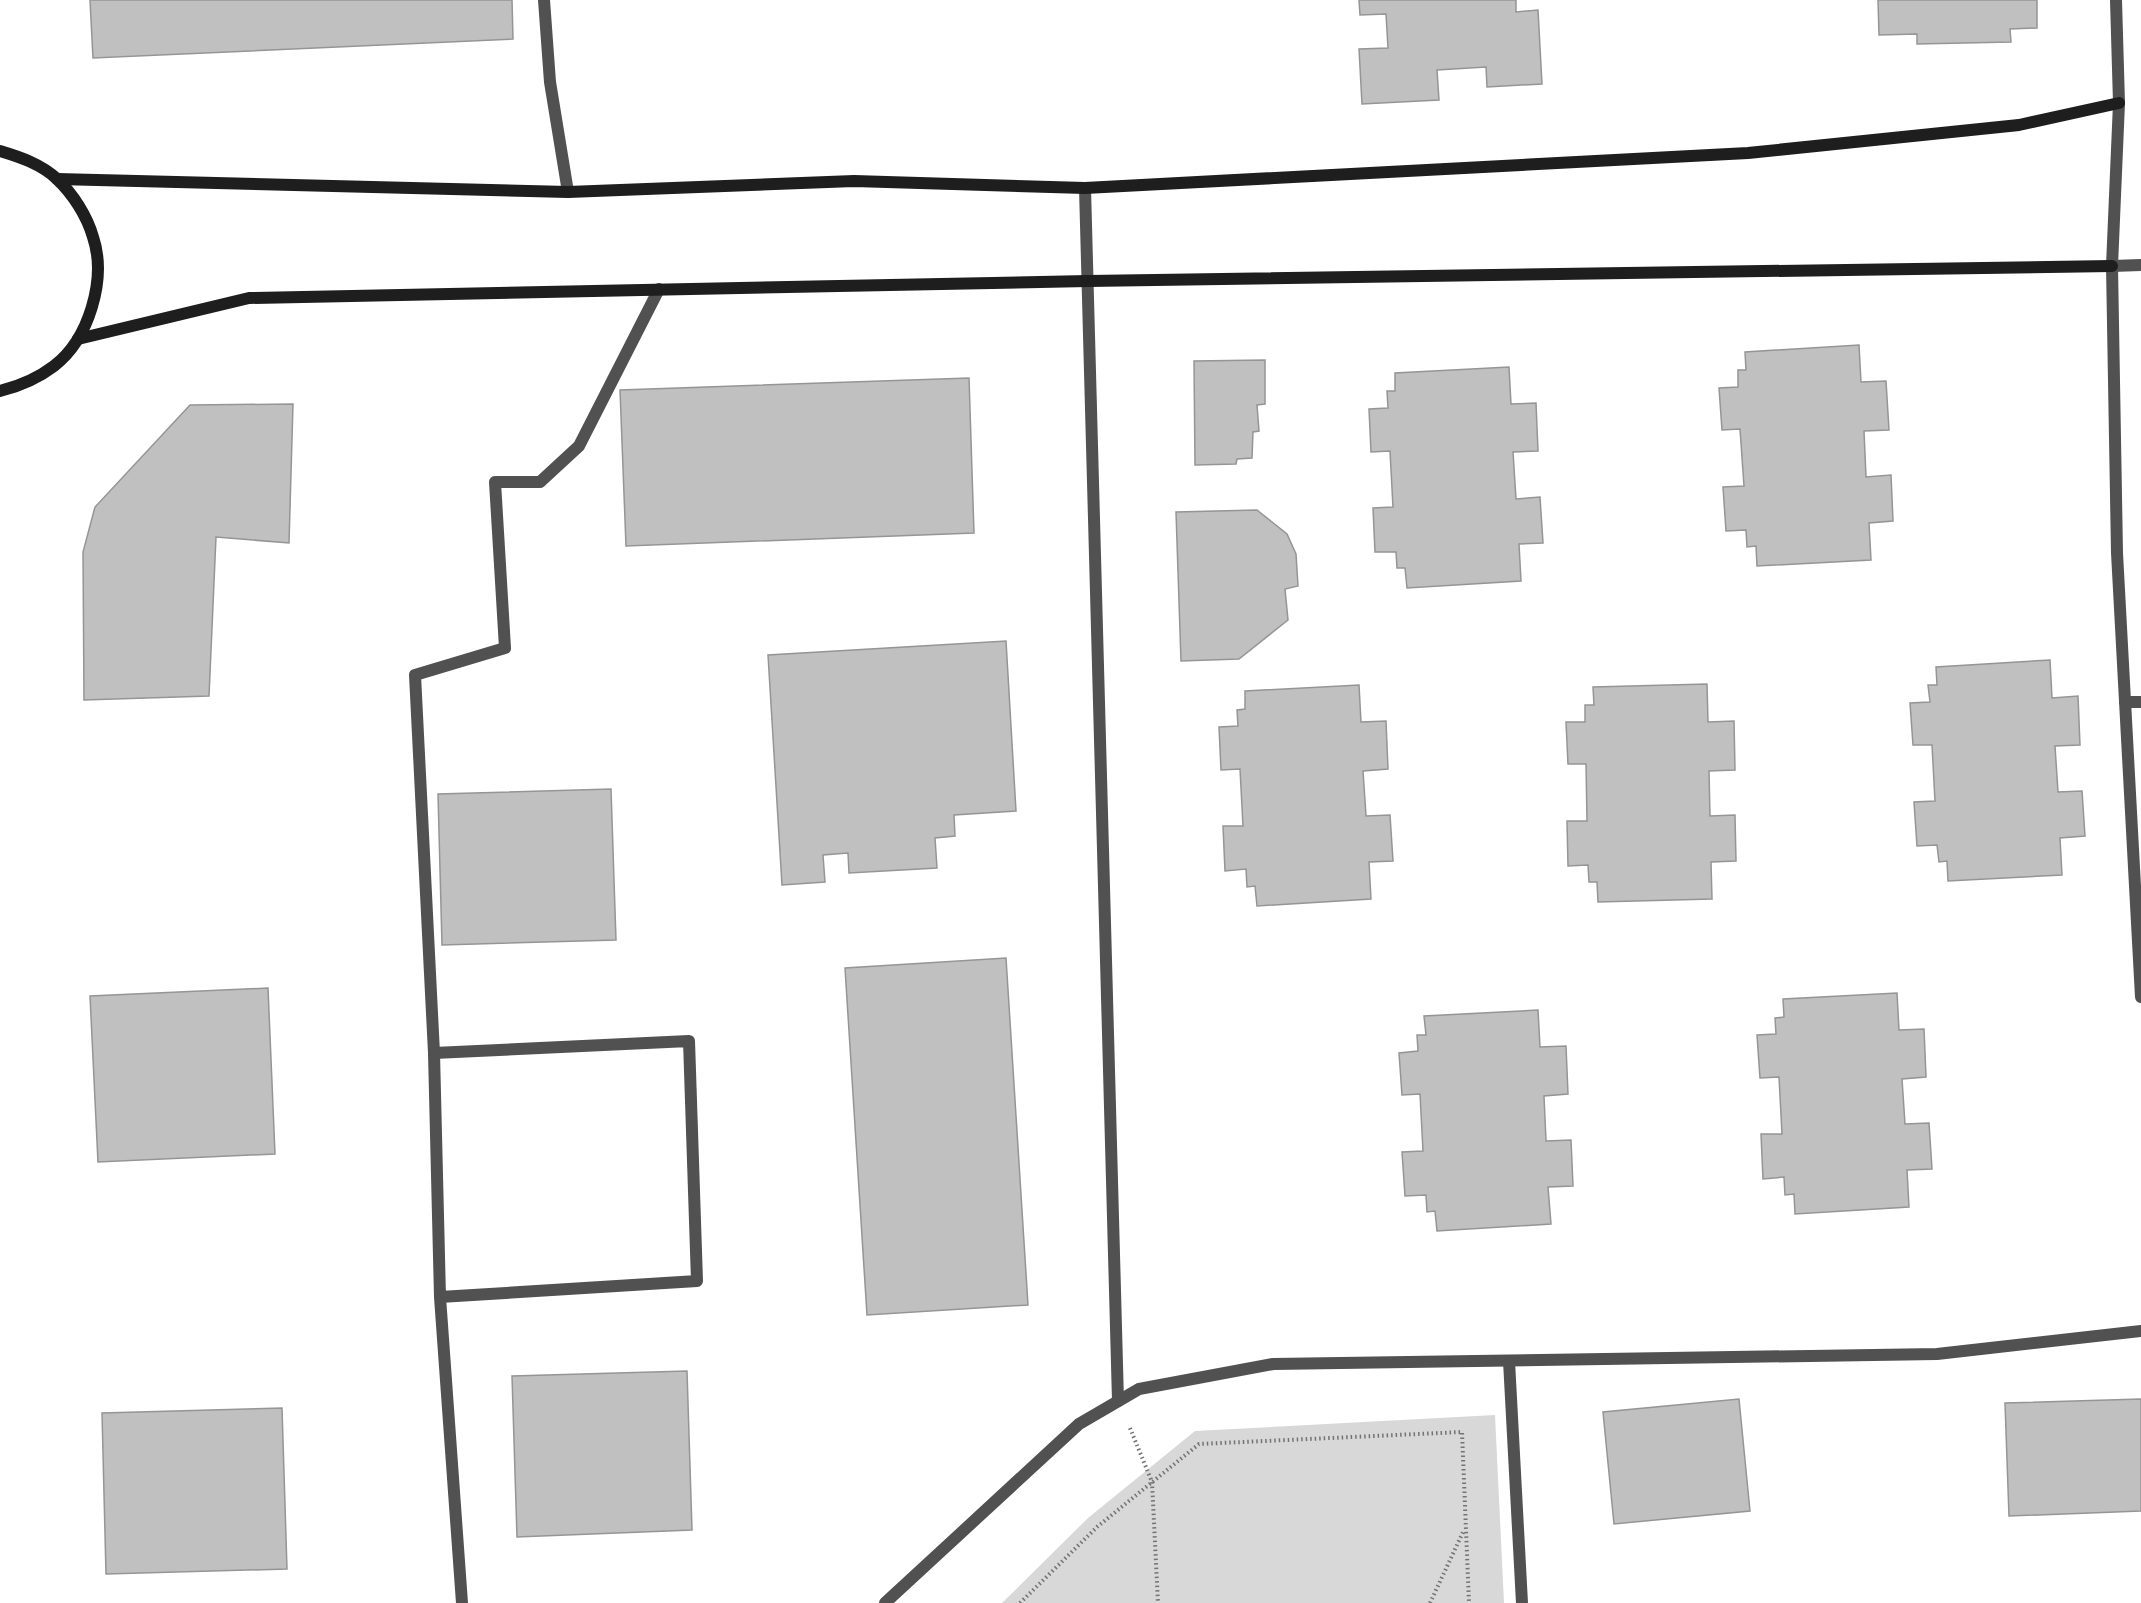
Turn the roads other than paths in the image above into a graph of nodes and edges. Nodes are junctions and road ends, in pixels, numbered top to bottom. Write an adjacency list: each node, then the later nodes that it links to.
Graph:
1 (544, 0): 7 (street)
2 (2116, 0): 3 (street)
3 (2120, 103): 6 (street); 9 (street)
4 (0, 151): 5 (street)
5 (57, 179): 7 (street); 12 (street)
6 (1085, 188): 7 (street); 10 (street)
7 (568, 192)
8 (2141, 265): 9 (street)
9 (2112, 266): 10 (street); 14 (street)
10 (1088, 281): 11 (street); 21 (street)
11 (658, 289): 12 (street); 17 (street)
12 (78, 339): 13 (street)
13 (0, 391)
14 (2125, 702): 15 (street); 16 (street)
15 (2141, 702)
16 (2141, 997)
17 (434, 1053): 18 (street); 18 (street)
18 (440, 1297): 22 (street)
19 (2141, 1331): 20 (street)
20 (1509, 1361): 21 (street); 24 (street)
21 (1118, 1401): 23 (street)
22 (462, 1603)
23 (885, 1603)
24 (1522, 1603)

